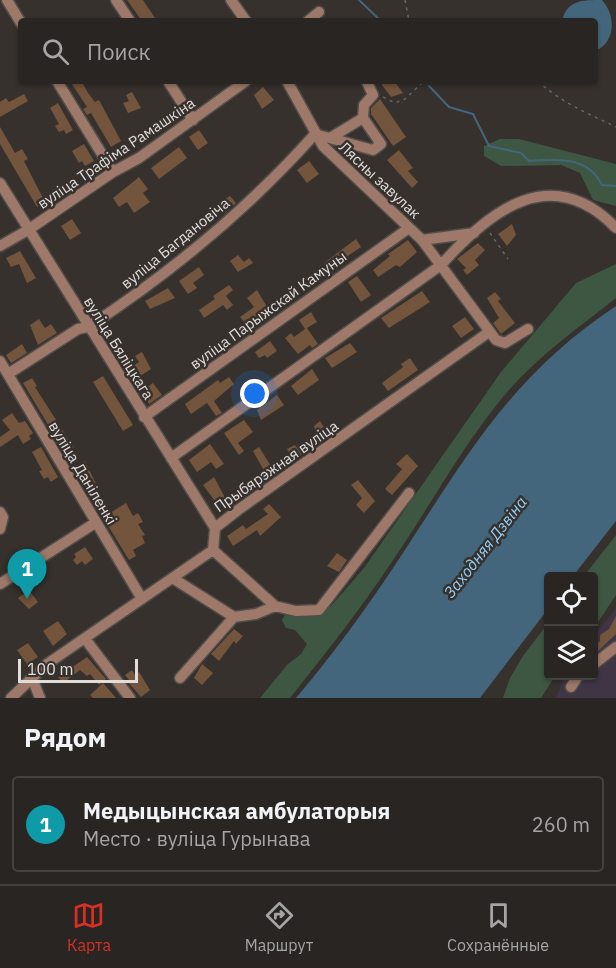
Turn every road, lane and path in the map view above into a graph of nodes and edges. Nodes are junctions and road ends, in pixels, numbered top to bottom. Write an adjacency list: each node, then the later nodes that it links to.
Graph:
1 (7, 0): 6 (street)
2 (116, 0): 7 (street)
3 (231, 0): 8 (street)
4 (405, 0): 10 (path)
5 (319, 12): 9 (street)
6 (18, 18)
7 (128, 18)
8 (244, 18)
9 (312, 18)
10 (408, 18)
11 (59, 84): 24 (street)
12 (170, 84): 20 (street)
13 (242, 84): 20 (street, вуліца Трафіма Рамашкіна)
14 (289, 84): 22 (street, Лясны завулак)
15 (368, 84): 18 (street)
16 (421, 84): 18 (path)
17 (541, 84): 21 (path)
18 (374, 94): 19 (street)
19 (363, 118): 23 (street); 23 (street)
20 (193, 120): 24 (street, вуліца Трафіма Рамашкіна)
21 (616, 127)
22 (315, 134): 23 (street); 27 (street, Лясны завулак); 35 (street, вуліца Багдановіча)
23 (330, 138)
24 (113, 171): 29 (street, вуліца Трафіма Рамашкіна)
25 (0, 183): 29 (street, вуліца Бяліцкага)
26 (484, 225): 28 (street); 30 (street); 33 (path)
27 (409, 228): 31 (street, Лясны завулак); 40 (street, вуліца Парыжскай Камуны)
28 (616, 228)
29 (28, 230): 32 (street, вуліца Трафіма Рамашкіна); 35 (street, вуліца Бяліцкага)
30 (474, 232): 31 (street); 34 (street)
31 (422, 240): 34 (street, Лясны завулак)
32 (0, 246)
33 (508, 259)
34 (441, 265): 37 (street, Лясны завулак); 41 (street)
35 (88, 327): 39 (street, вуліца Багдановіча); 40 (street, вуліца Бяліцкага)
36 (528, 329): 37 (street)
37 (489, 332): 45 (street, Прыбярэжная вуліца)
38 (0, 361): 39 (street, вуліца Даніленкі)
39 (8, 374): 44 (street, вуліца Даніленкі)
40 (144, 417): 41 (street, вуліца Бяліцкага)
41 (171, 458): 45 (street, вуліца Бяліцкага)
42 (409, 493): 51 (street)
43 (0, 512): 46 (street)
44 (95, 523): 49 (street); 50 (street, вуліца Даніленкі)
45 (215, 528): 47 (street, Прыбярэжная вуліца)
46 (0, 529)
47 (213, 550): 48 (street); 51 (street)
48 (174, 579): 50 (street); 52 (street)
49 (0, 584)
50 (142, 599): 53 (street)
51 (275, 606): 52 (street)
52 (234, 617): 57 (street)
53 (86, 640): 56 (street); 62 (street)
54 (616, 647): 55 (street)
55 (598, 661)
56 (32, 678): 60 (street); 61 (street)
57 (180, 678)
58 (575, 680): 59 (street)
59 (571, 687)
60 (11, 698)
61 (40, 698)
62 (130, 698)

